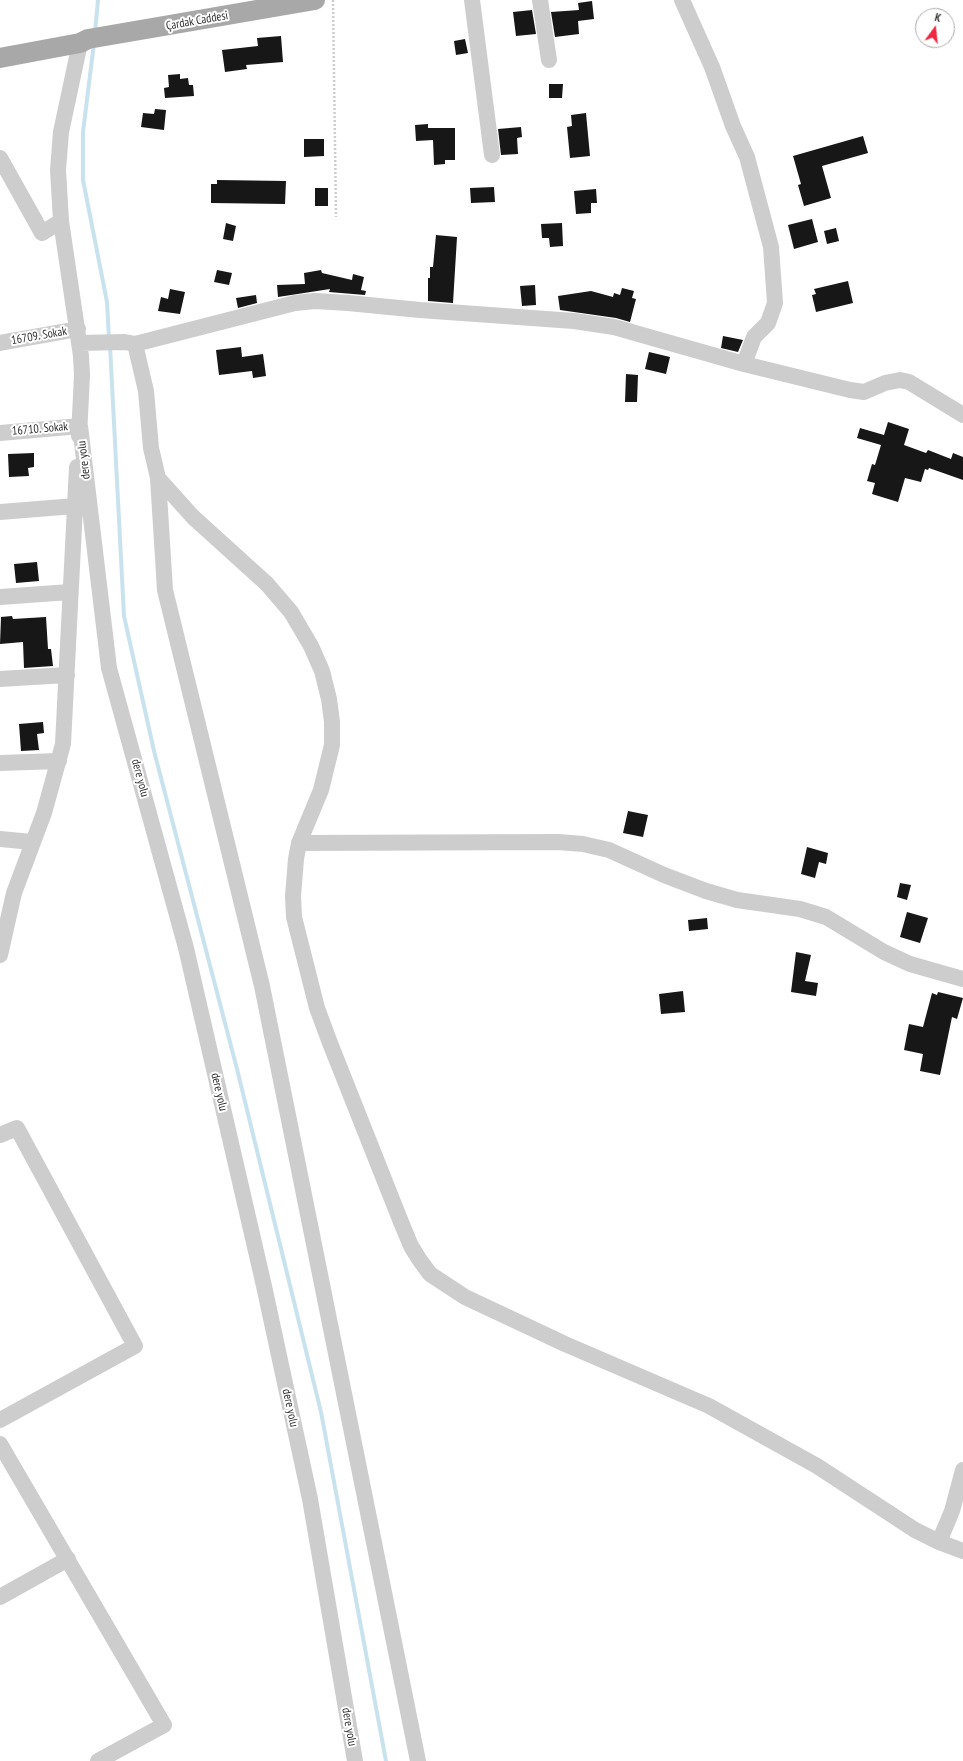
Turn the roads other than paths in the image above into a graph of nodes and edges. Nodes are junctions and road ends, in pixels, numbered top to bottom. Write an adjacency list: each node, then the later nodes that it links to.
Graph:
1 (315, 0): 5 (main road, Çardak Caddesi)
2 (472, 0): 8 (street)
3 (540, 0): 7 (street)
4 (682, 0): 14 (street)
5 (84, 41): 6 (main road, Çardak Caddesi); 10 (street)
6 (0, 58)
7 (549, 60)
8 (492, 154)
9 (0, 158): 10 (street)
10 (61, 221): 11 (street)
11 (79, 336): 12 (street, 16709. Sokak); 13 (street, 16709. Sokak); 16 (street)
12 (0, 343)
13 (130, 343): 14 (street, 16709. Sokak); 18 (street)
14 (744, 364): 15 (street, 16709. Sokak)
15 (963, 415)
16 (80, 426): 17 (street, 16710. Sokak); 19 (street); 41 (street, dere yolu)
17 (0, 433)
18 (158, 478): 29 (street); 42 (street)
19 (75, 506): 20 (street); 21 (street)
20 (0, 512)
21 (70, 592): 22 (street); 23 (street)
22 (0, 597)
23 (67, 675): 24 (street); 25 (street)
24 (0, 679)
25 (59, 761): 26 (street); 28 (street)
26 (0, 763)
27 (0, 839): 28 (street)
28 (32, 842): 30 (street)
29 (299, 843): 31 (street); 36 (street)
30 (0, 955)
31 (963, 979)
32 (0, 1135): 33 (street)
33 (0, 1420)
34 (0, 1444): 38 (street)
35 (963, 1470): 36 (street)
36 (939, 1542): 37 (street)
37 (963, 1551)
38 (68, 1559): 39 (street); 40 (street)
39 (0, 1596)
40 (98, 1761)
41 (354, 1761)
42 (418, 1761)

